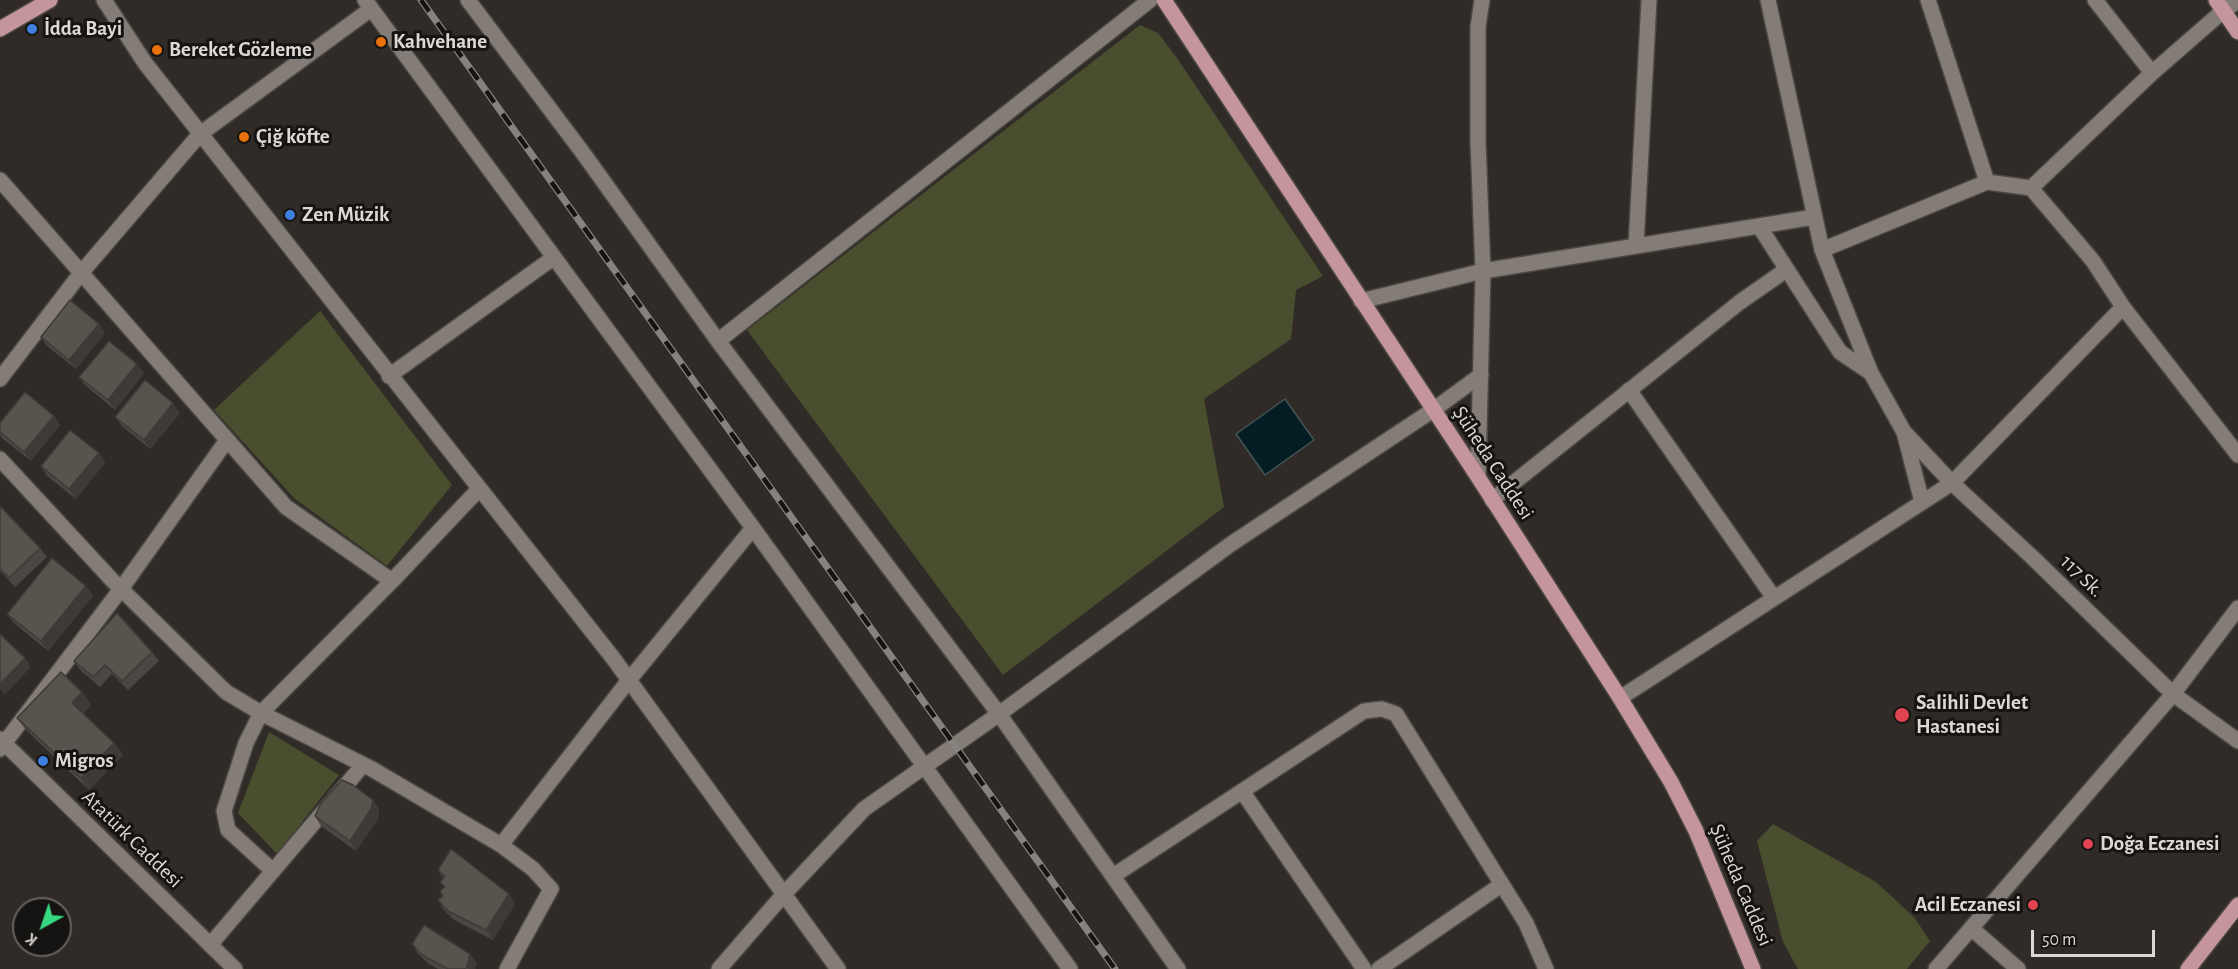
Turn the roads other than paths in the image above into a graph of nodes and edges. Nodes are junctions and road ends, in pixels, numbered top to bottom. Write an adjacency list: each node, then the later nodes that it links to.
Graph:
1 (50, 0): 14 (main road)
2 (104, 0): 17 (street)
3 (468, 0): 31 (street)
4 (1150, 0): 31 (street)
5 (1164, 0): 29 (main road, Şüheda Caddesi)
6 (1482, 0): 27 (street)
7 (1649, 0): 23 (street)
8 (1768, 0): 21 (street)
9 (1928, 0): 19 (street)
10 (2095, 0): 16 (street)
11 (2238, 1): 13 (street)
12 (368, 5): 17 (street); 25 (street)
13 (2219, 6): 15 (main road); 16 (street)
14 (0, 29)
15 (2238, 32)
16 (2152, 74): 20 (street)
17 (200, 134): 28 (street); 34 (street)
18 (0, 180): 28 (street)
19 (1987, 182): 20 (street); 24 (street)
20 (2031, 188): 30 (street)
21 (1814, 217): 22 (street); 24 (street)
22 (1759, 226): 23 (street); 26 (street)
23 (1636, 246): 27 (street)
24 (1822, 250): 32 (street)
25 (553, 258): 34 (street); 47 (street)
26 (1786, 270): 32 (street); 36 (street)
27 (1483, 271): 29 (street); 33 (street)
28 (81, 273): 35 (street); 39 (street)
29 (1361, 301): 37 (main road, Şüheda Caddesi)
30 (2123, 307): 40 (street); 43 (street)
31 (718, 341): 56 (street)
32 (1871, 373): 38 (street)
33 (1481, 375): 37 (street); 42 (street)
34 (389, 376): 44 (street)
35 (0, 379)
36 (1629, 390): 45 (street); 50 (street)
37 (1433, 410): 42 (main road, Şüheda Caddesi); 56 (street)
38 (1904, 432): 43 (street, 117 Sk.); 46 (street)
39 (227, 440): 48 (street); 49 (street)
40 (2238, 455)
41 (0, 460): 49 (street)
42 (1478, 477): 45 (main road, Şüheda Caddesi)
43 (1952, 483): 46 (street); 53 (street, 117 Sk.)
44 (479, 489): 48 (street); 52 (street)
45 (1492, 500): 54 (main road, Şüheda Caddesi)
46 (1922, 502): 50 (street)
47 (753, 528): 52 (street); 60 (street)
48 (392, 581): 55 (street)
49 (121, 589): 55 (street); 58 (street)
50 (1774, 598): 54 (street)
51 (2238, 608): 53 (street)
52 (629, 680): 62 (street); 66 (street)
53 (2173, 694): 57 (street, 117 Sk.); 68 (street)
54 (1620, 698): 79 (main road, Şüheda Caddesi)
55 (261, 713): 59 (street); 63 (street)
56 (999, 714): 60 (street); 64 (street)
57 (2238, 741)
58 (1, 743): 69 (street, Atatürk Caddesi)
59 (363, 765): 62 (street); 63 (street)
60 (925, 765): 66 (street); 74 (street)
61 (1242, 791): 64 (street); 65 (street); 76 (street)
62 (501, 845): 71 (street)
63 (273, 871): 69 (street)
64 (1113, 876): 75 (street)
65 (1502, 885): 77 (street); 78 (street)
66 (784, 894): 72 (street); 73 (street)
67 (2238, 904): 82 (main road)
68 (1971, 928): 80 (street); 81 (street)
69 (210, 945): 70 (street, Atatürk Caddesi)
70 (235, 969)
71 (507, 969)
72 (719, 969)
73 (838, 969)
74 (1070, 969)
75 (1178, 969)
76 (1364, 969)
77 (1379, 969)
78 (1546, 969)
79 (1753, 969)
80 (1936, 969)
81 (2018, 969)
82 (2188, 969)

